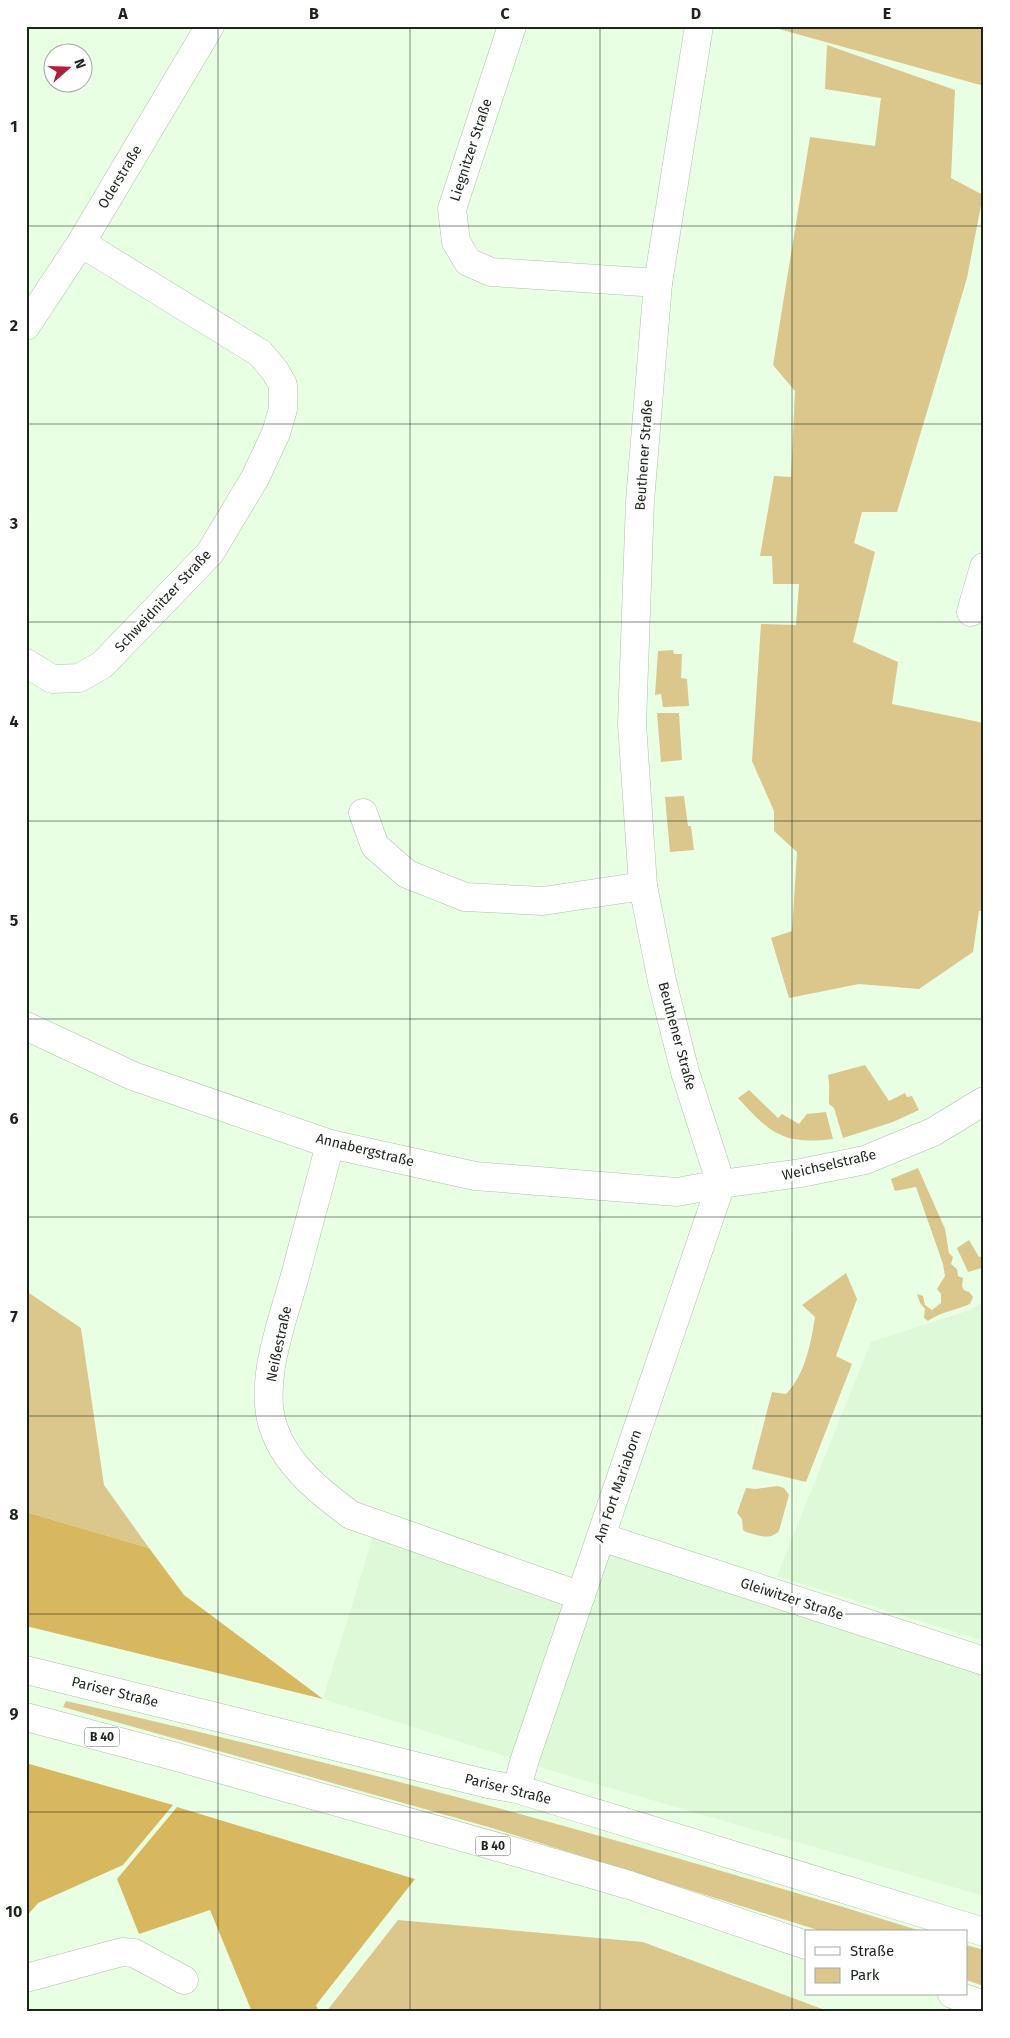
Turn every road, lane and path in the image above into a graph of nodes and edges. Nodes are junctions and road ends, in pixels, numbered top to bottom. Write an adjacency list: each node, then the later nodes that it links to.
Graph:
1 (210, 26): 4 (main road, Oderstraße)
2 (512, 26): 5 (main road, Liegnitzer Straße)
3 (699, 26): 5 (main road, Beuthener Straße)
4 (81, 243): 6 (main road, Oderstraße); 9 (main road, Schweidnitzer Straße)
5 (658, 283): 11 (main road, Beuthener Straße)
6 (26, 326)
7 (984, 567): 8 (main road)
8 (971, 612)
9 (26, 662)
10 (363, 813): 11 (main road)
11 (643, 886): 15 (main road, Beuthener Straße)
12 (26, 1026): 14 (main road, Annabergstraße)
13 (984, 1100): 15 (main road, Weichselstraße)
14 (330, 1144): 15 (main road, Annabergstraße); 17 (main road, Neißestraße)
15 (722, 1184): 16 (main road, Am Fort Mariaborn)
16 (601, 1538): 17 (main road, Am Fort Mariaborn); 18 (main road, Gleiwitzer Straße)
17 (581, 1596): 21 (main road, Am Fort Mariaborn)
18 (984, 1661)
19 (26, 1670): 21 (main road, Pariser Straße)
20 (26, 1717): 23 (main road, B 40)
21 (517, 1789): 22 (main road, Pariser Straße)
22 (984, 1932)
23 (805, 1945)
24 (26, 1978): 25 (main road)
25 (184, 1980)
26 (958, 1996): 27 (main road)
27 (984, 2005)

